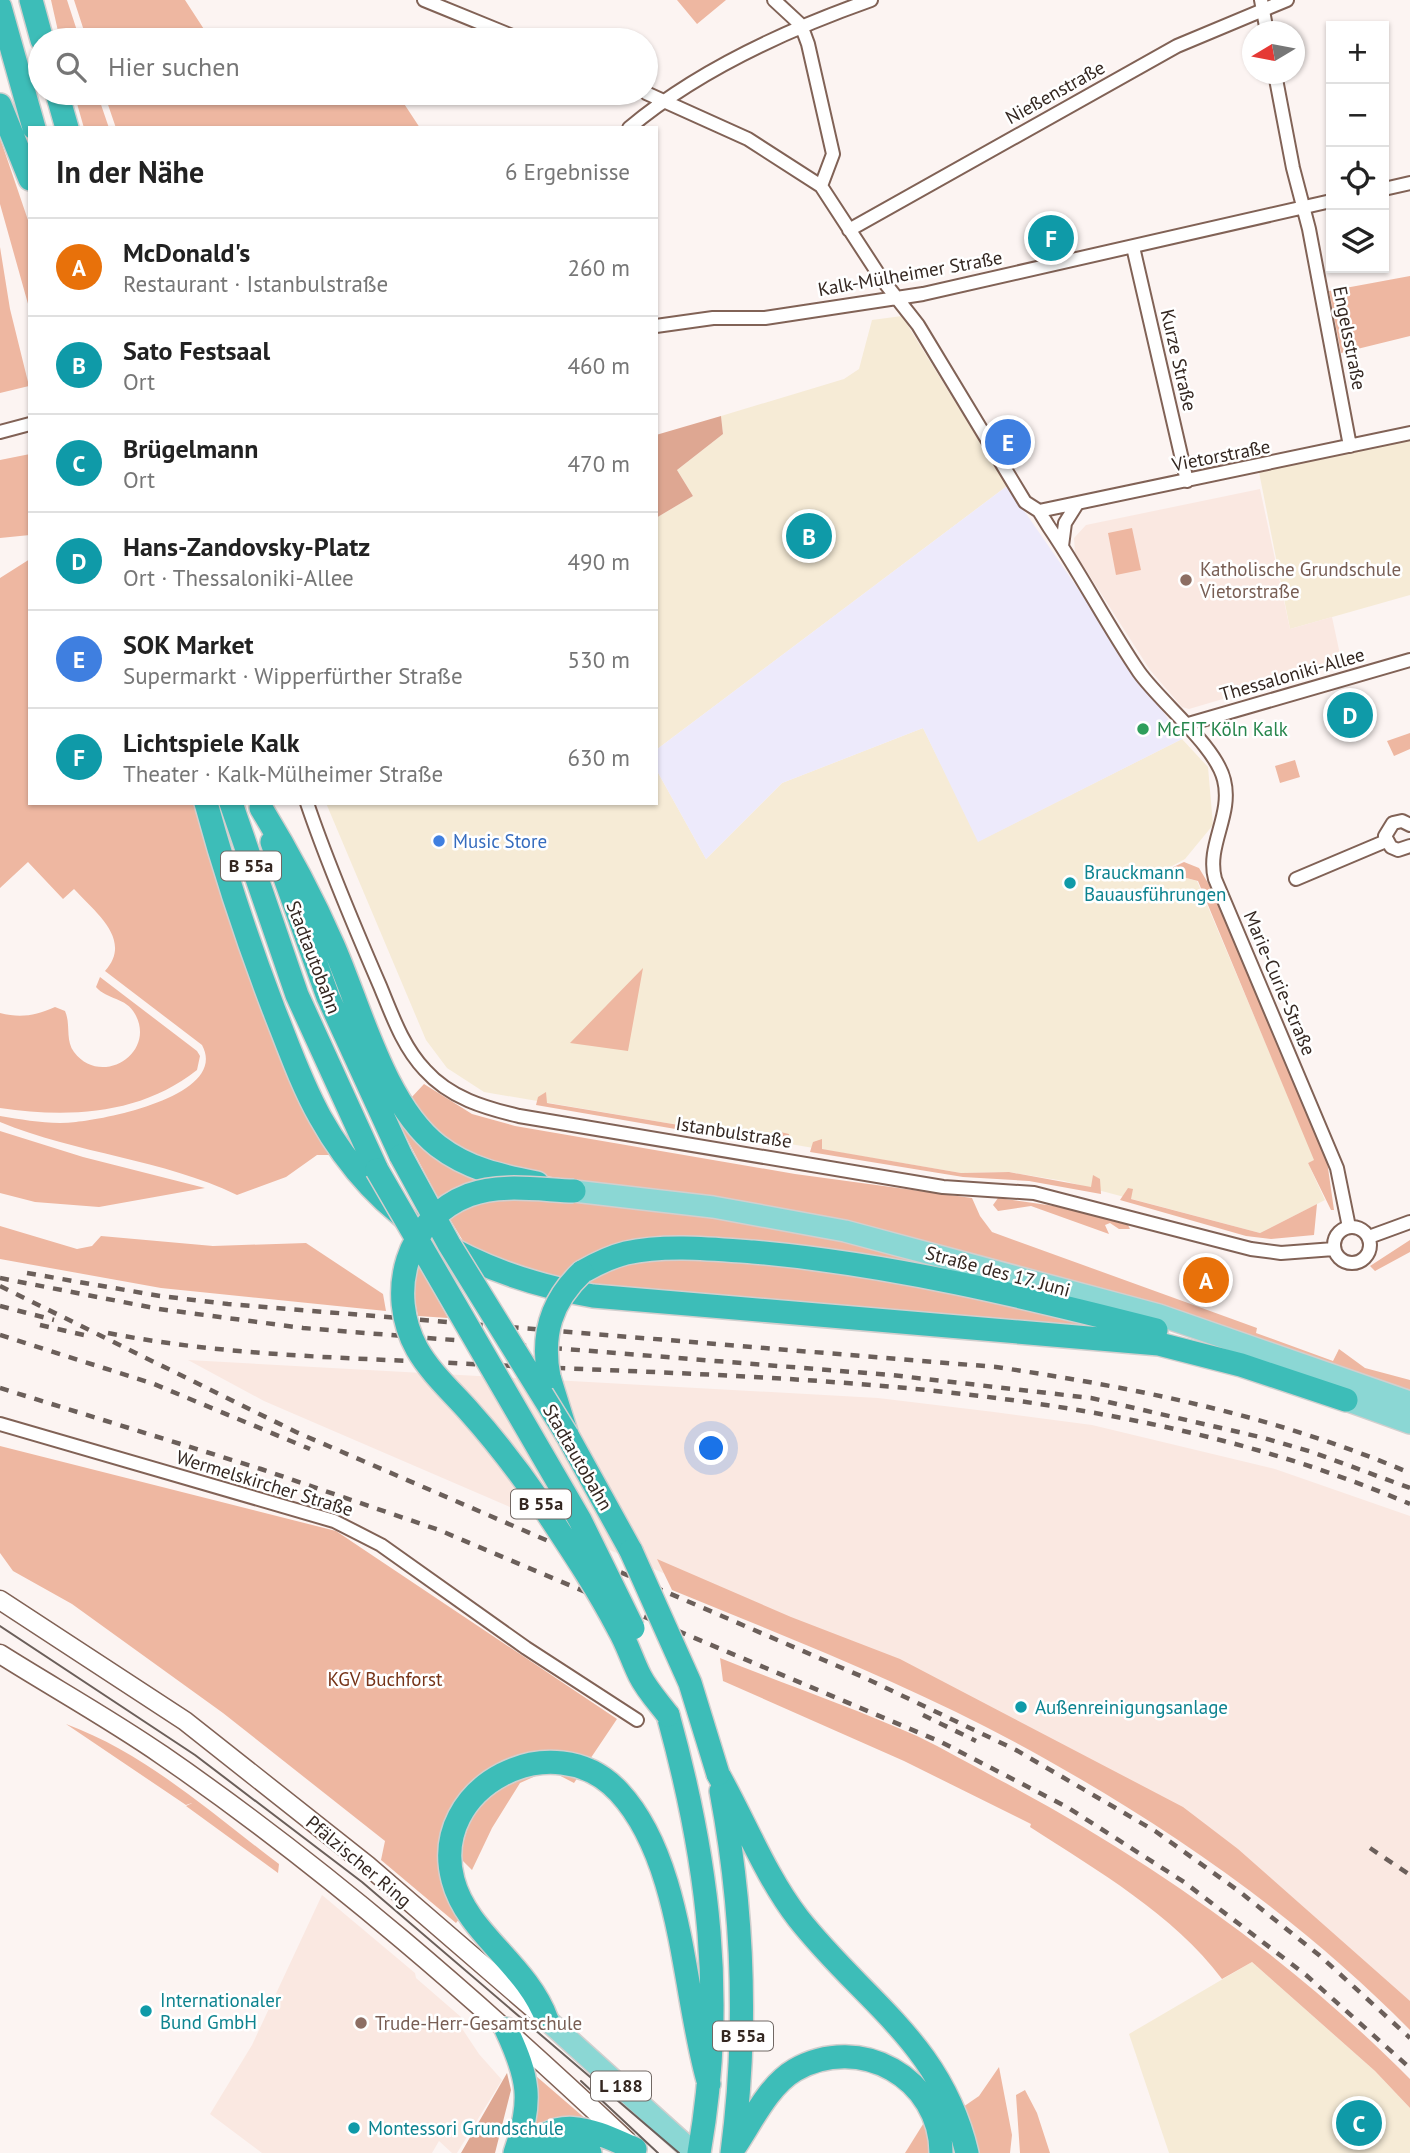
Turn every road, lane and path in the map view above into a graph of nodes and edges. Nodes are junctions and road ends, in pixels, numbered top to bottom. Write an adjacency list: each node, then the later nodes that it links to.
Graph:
1 (31, 0): 10 (highway)
2 (39, 0): 11 (highway)
3 (424, 0): 12 (street)
4 (774, 0): 9 (street)
5 (871, 0): 9 (street)
6 (1287, 0): 7 (street, Nießenstraße)
7 (1262, 5): 29 (street, Nießenstraße)
8 (0, 7): 20 (highway)
9 (801, 25): 15 (street); 25 (street)
10 (39, 28)
11 (40, 28)
12 (493, 28)
13 (1277, 84): 28 (street, Engelsstraße)
14 (658, 99): 15 (street)
15 (661, 100): 16 (street); 25 (street)
16 (658, 103)
17 (0, 105): 23 (highway)
18 (60, 105): 21 (highway)
19 (655, 105): 22 (street)
20 (33, 126)
21 (66, 126)
22 (631, 126)
23 (28, 174)
24 (1410, 183): 26 (street)
25 (821, 186): 29 (street, Marie-Curie-Straße)
26 (1389, 188)
27 (1326, 202): 28 (street, Kalk-Mülheimer Straße)
28 (1303, 208): 30 (street, Kalk-Mülheimer Straße); 36 (street, Engelsstraße)
29 (849, 230): 31 (street, Marie-Curie-Straße)
30 (1133, 247): 31 (street, Kalk-Mülheimer Straße); 37 (street, Kurze Straße)
31 (897, 298): 32 (street, Kalk-Mülheimer Straße); 39 (street, Marie-Curie-Straße)
32 (658, 326)
33 (28, 425): 34 (street)
34 (0, 432)
35 (1410, 433): 36 (street, Vietorstraße)
36 (1350, 446): 37 (street, Vietorstraße)
37 (1188, 481): 38 (street, Vietorstraße)
38 (1077, 504): 39 (street, Vietorstraße); 40 (street)
39 (1039, 511): 40 (street, Marie-Curie-Straße)
40 (1062, 545): 42 (street, Marie-Curie-Straße)
41 (1410, 660): 42 (street, Thessaloniki-Allee)
42 (1185, 725): 53 (street, Marie-Curie-Straße)
43 (207, 805): 56 (highway)
44 (232, 805): 63 (highway, Stadtautobahn / B 55a, bridge)
45 (308, 805): 55 (street, Istanbulstraße)
46 (261, 806): 51 (highway, bridge); 60 (highway, Stadtautobahn / B 55a, bridge)
47 (1410, 825): 48 (street)
48 (1386, 841): 49 (street); 50 (street)
49 (1409, 851)
50 (1296, 878)
51 (574, 1191): 57 (main road, Straße des 17. Juni); 63 (highway, B 55a, bridge)
52 (1410, 1222): 54 (street)
53 (1349, 1227): 54 (street); 55 (street)
54 (1369, 1237): 55 (street)
55 (1334, 1249)
56 (1346, 1400): 58 (main road); 60 (highway, bridge)
57 (1410, 1402)
58 (1410, 1423)
59 (0, 1424): 64 (street, Wermelskircher Straße)
60 (567, 1436): 65 (highway, Stadtautobahn / B 55a, bridge)
61 (0, 1600): 66 (main road, Pfälzischer Ring / L 188)
62 (0, 1654): 67 (main road, Pfälzischer Ring / L 188)
63 (668, 1715): 68 (highway, Stadtautobahn / B 55a)
64 (637, 1720)
65 (718, 1774): 69 (highway); 71 (highway, Stadtautobahn / B 55a)
66 (547, 2020): 68 (highway); 76 (main road, Pfälzischer Ring / L 188)
67 (506, 2029): 70 (main road, Pfälzischer Ring / L 188); 72 (highway)
68 (709, 2084): 76 (highway, Stadtautobahn / B 55a)
69 (948, 2124): 71 (highway); 77 (highway); 78 (highway)
70 (637, 2151): 73 (highway)
71 (732, 2152)
72 (515, 2153)
73 (526, 2153)
74 (536, 2153): 75 (highway)
75 (590, 2153)
76 (696, 2153)
77 (942, 2153)
78 (967, 2153)

